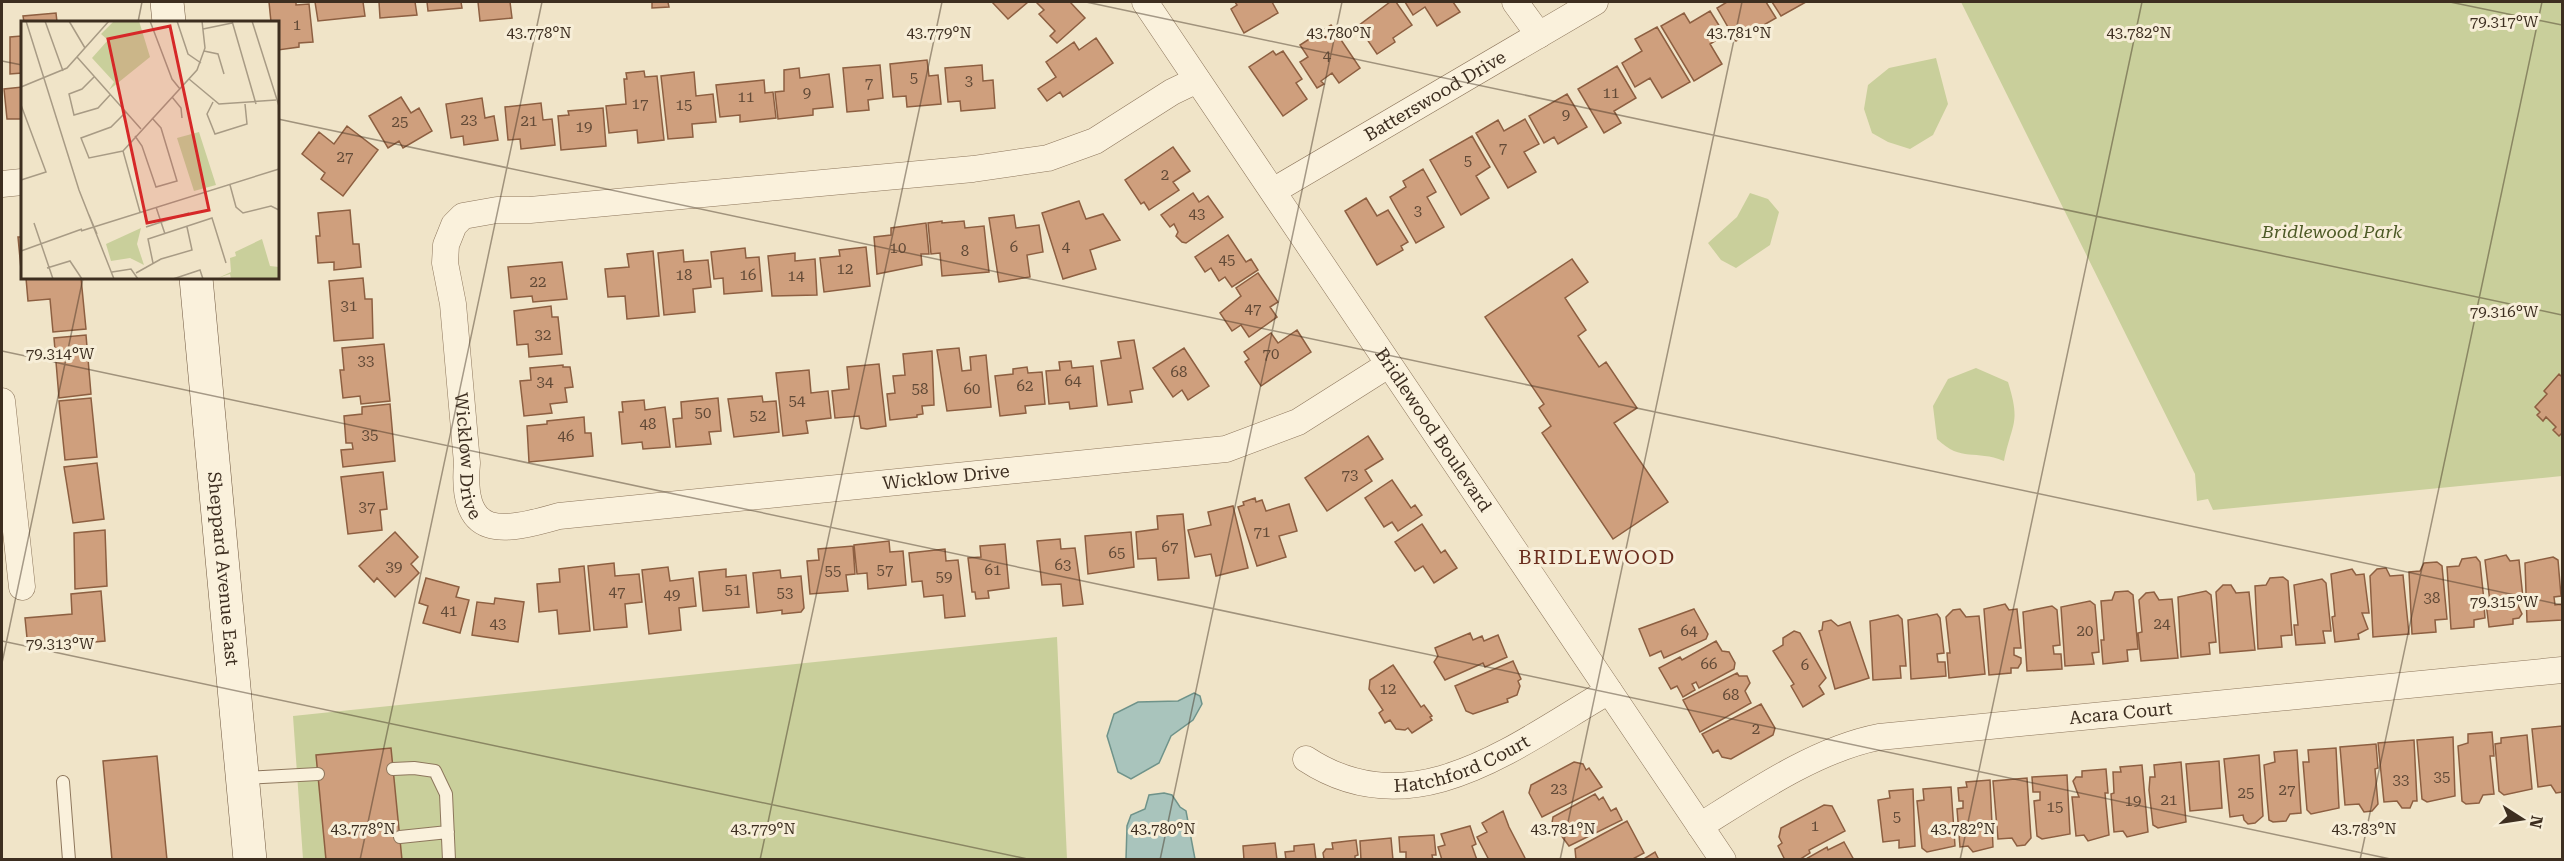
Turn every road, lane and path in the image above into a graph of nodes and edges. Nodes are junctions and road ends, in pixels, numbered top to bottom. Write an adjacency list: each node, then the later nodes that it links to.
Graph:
1 (167, 2): 5 (main road)
2 (1145, 2): 7 (street, Bridlewood Boulevard)
3 (1515, 2): 6 (street)
4 (1595, 2): 6 (street, Batterswood Drive)
5 (170, 21)
6 (1539, 35): 10 (street, Batterswood Drive)
7 (1197, 80): 10 (street, Bridlewood Boulevard); 12 (street, Wicklow Drive)
8 (21, 182): 9 (street)
9 (2, 184)
10 (1273, 190): 12 (street, Bridlewood Boulevard)
11 (196, 279): 20 (main road, Sheppard Avenue East)
12 (1388, 365): 16 (street, Bridlewood Boulevard)
13 (2, 401): 14 (street)
14 (22, 587)
15 (2562, 670): 22 (street, Acara Court)
16 (1609, 691): 17 (street, Hatchford Court); 22 (street, Bridlewood Boulevard)
17 (1306, 759)
18 (393, 769): 23 (lane)
19 (318, 774): 20 (lane)
20 (243, 778): 26 (main road, Sheppard Avenue East)
21 (63, 782): 25 (lane)
22 (1700, 826): 28 (street, Bridlewood Boulevard)
23 (448, 832): 24 (lane); 27 (lane)
24 (400, 837)
25 (69, 860)
26 (250, 860)
27 (449, 860)
28 (1723, 860)

